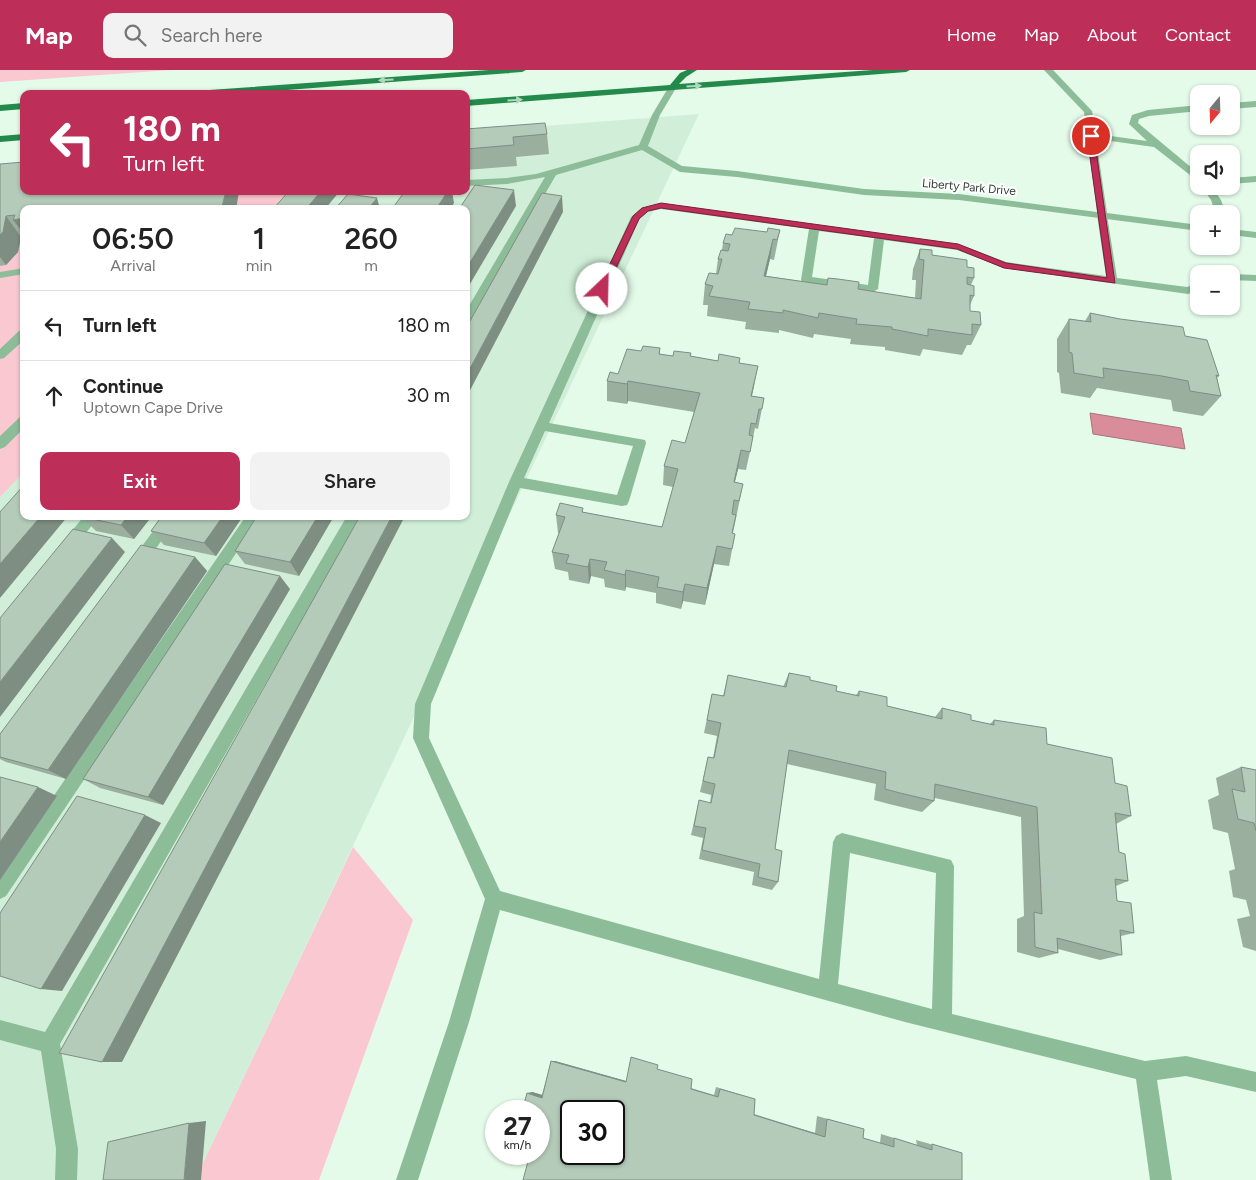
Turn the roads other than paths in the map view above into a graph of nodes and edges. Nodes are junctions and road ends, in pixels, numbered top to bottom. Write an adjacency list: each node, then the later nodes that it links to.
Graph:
1 (522, 70): 6 (main road, one-way to 6)
2 (693, 70): 5 (main road)
3 (906, 70): 5 (main road, one-way to 3)
4 (1048, 70): 13 (street)
5 (672, 88): 7 (main road, one-way to 5); 17 (street)
6 (250, 90)
7 (470, 103)
8 (1256, 104): 9 (street)
9 (1240, 105)
10 (20, 106): 11 (main road)
11 (0, 108)
12 (1190, 109): 16 (street)
13 (1091, 136): 16 (street); 27 (street)
14 (20, 137): 15 (main road)
15 (0, 139)
16 (1157, 145): 19 (street)
17 (643, 147): 18 (street); 27 (street, Liberty Park Drive)
18 (552, 172): 22 (street); 39 (street)
19 (1190, 172)
20 (1256, 179): 21 (street)
21 (1240, 180)
22 (480, 182): 23 (street); 25 (street)
23 (470, 183)
24 (352, 195): 26 (street)
25 (472, 196)
26 (344, 205)
27 (1102, 215): 29 (street, Liberty Park Drive); 37 (street)
28 (815, 226): 31 (street); 31 (street); 43 (street)
29 (1190, 227)
30 (1240, 233): 32 (street)
31 (878, 235): 37 (street)
32 (1256, 235)
33 (20, 271): 34 (street)
34 (2, 277)
35 (1240, 277): 36 (street)
36 (1256, 278)
37 (1112, 281): 38 (street)
38 (1190, 290)
39 (470, 314)
40 (20, 337): 41 (street)
41 (0, 355)
42 (20, 424): 44 (street)
43 (541, 426): 45 (street); 45 (street)
44 (0, 444)
45 (516, 482): 53 (street)
46 (89, 520): 50 (street)
47 (169, 520): 51 (street)
48 (251, 520): 52 (street)
49 (352, 520): 57 (street)
50 (61, 554)
51 (126, 579)
52 (0, 890)
53 (494, 898): 54 (street); 61 (street)
54 (828, 991): 55 (street); 55 (street)
55 (942, 1022): 58 (street)
56 (0, 1030): 57 (street)
57 (50, 1043): 60 (street)
58 (1145, 1071): 59 (street); 62 (street)
59 (1256, 1082)
60 (66, 1180)
61 (408, 1180)
62 (1161, 1180)

